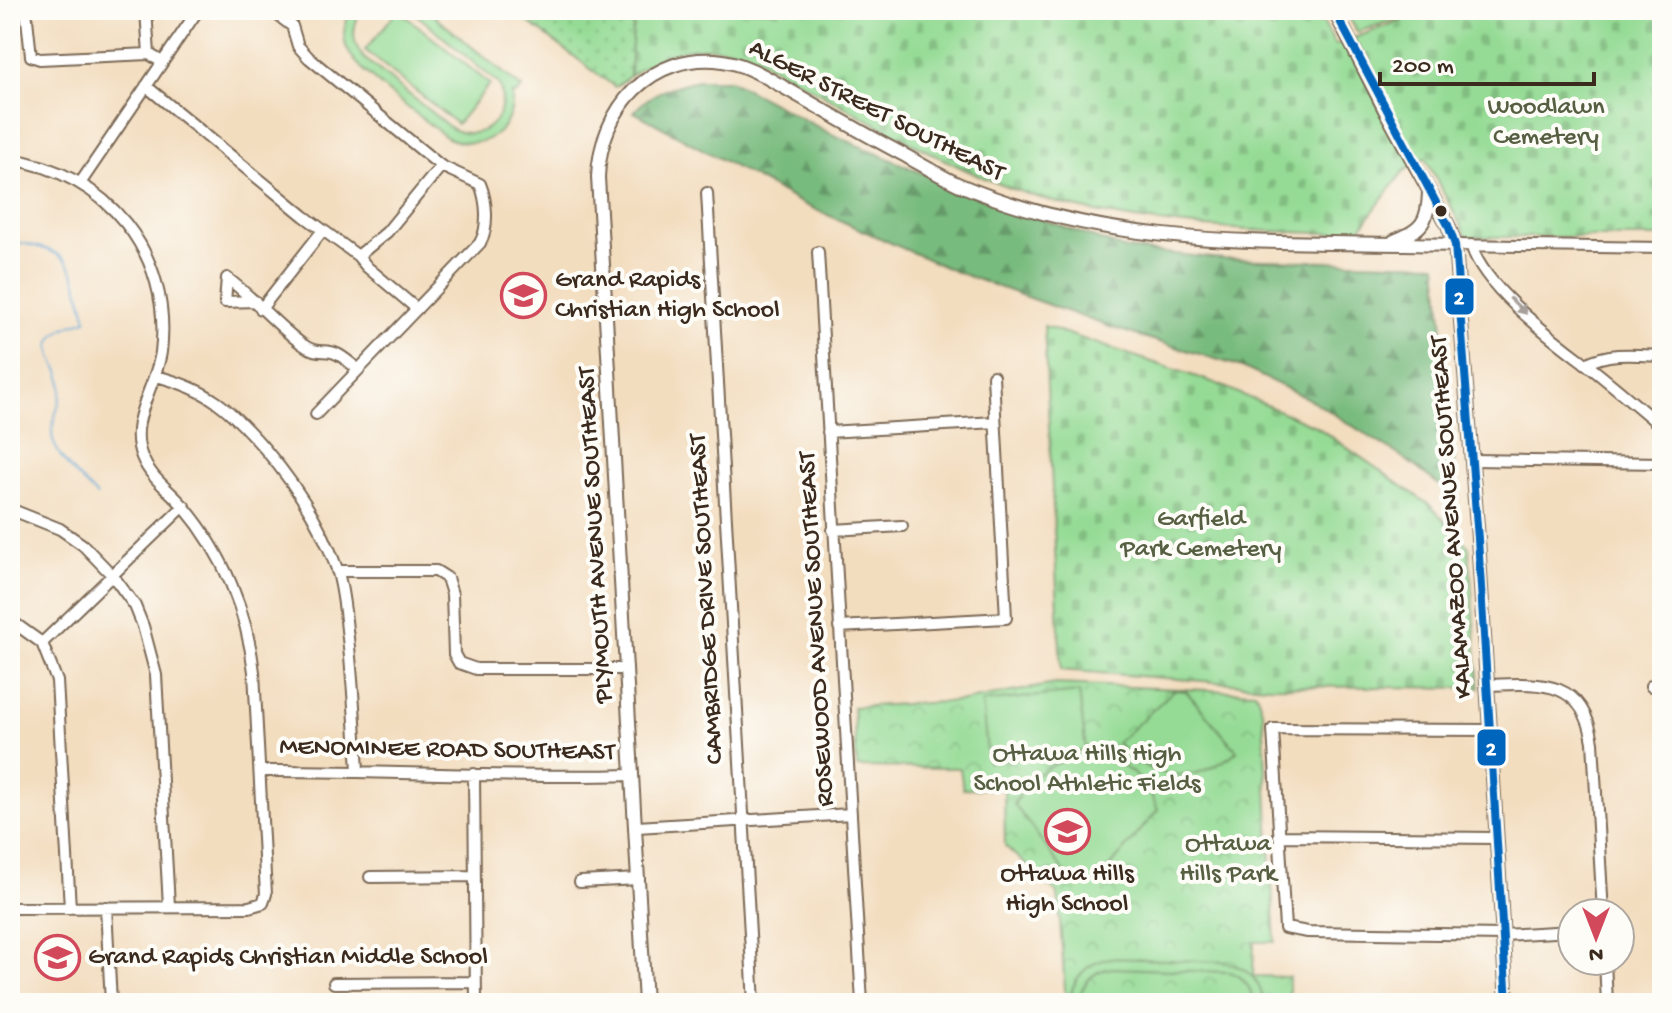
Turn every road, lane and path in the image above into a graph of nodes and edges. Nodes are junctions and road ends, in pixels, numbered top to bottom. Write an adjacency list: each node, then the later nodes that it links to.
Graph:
1 (26, 10): 6 (street)
2 (146, 10): 6 (street)
3 (198, 10): 7 (street)
4 (271, 10): 11 (street)
5 (1334, 10): 13 (main road, KALAMAZOO AVENUE SOUTHEAST)
6 (149, 54): 7 (street)
7 (162, 62): 9 (street)
8 (645, 80): 16 (main road, ALGER STREET SOUTHEAST); 43 (main road, PLYMOUTH AVENUE SOUTHEAST)
9 (146, 86): 12 (street); 15 (street)
10 (10, 159): 12 (street)
11 (441, 166): 21 (street); 22 (street)
12 (81, 182): 26 (street)
13 (1429, 190): 16 (main road); 17 (main road, KALAMAZOO AVENUE SOUTHEAST)
14 (707, 193): 51 (street, CAMBRIDGE DRIVE SOUTHEAST)
15 (323, 230): 21 (street); 25 (street)
16 (1388, 244): 17 (main road, ALGER STREET SOUTHEAST)
17 (1455, 245): 18 (street, ALGER STREET SOUTHEAST); 32 (main road, KALAMAZOO AVENUE SOUTHEAST)
18 (1471, 245): 19 (street, ALGER STREET SOUTHEAST); 24 (street, one-way to 24)
19 (1662, 248)
20 (818, 252): 31 (street, ROSEWOOD AVENUE SOUTHEAST)
21 (358, 256): 22 (street)
22 (417, 309): 25 (street)
23 (1662, 356): 24 (street)
24 (1586, 364): 30 (street)
25 (358, 369): 28 (street)
26 (156, 376): 34 (street); 38 (street)
27 (993, 376): 29 (street)
28 (316, 414)
29 (995, 422): 31 (street); 41 (street)
30 (1662, 427)
31 (828, 432): 37 (street, ROSEWOOD AVENUE SOUTHEAST)
32 (1473, 460): 33 (street); 44 (main road, KALAMAZOO AVENUE SOUTHEAST)
33 (1662, 463)
34 (184, 506): 39 (street); 47 (street)
35 (10, 509): 39 (street)
36 (902, 526): 37 (street)
37 (833, 530): 41 (street, ROSEWOOD AVENUE SOUTHEAST)
38 (337, 571): 43 (street); 46 (street)
39 (113, 576): 42 (street); 60 (street)
40 (10, 620): 42 (street)
41 (839, 627): 50 (street, ROSEWOOD AVENUE SOUTHEAST)
42 (42, 643): 63 (street)
43 (627, 669): 49 (main road, PLYMOUTH AVENUE SOUTHEAST)
44 (1487, 685): 45 (main road, KALAMAZOO AVENUE SOUTHEAST); 59 (street)
45 (1490, 730): 53 (street); 54 (main road, KALAMAZOO AVENUE SOUTHEAST)
46 (358, 770): 47 (street, MENOMINEE ROAD SOUTHEAST); 48 (street, MENOMINEE ROAD SOUTHEAST)
47 (260, 771): 60 (street)
48 (474, 774): 49 (street, MENOMINEE ROAD SOUTHEAST); 55 (street)
49 (633, 775): 52 (main road, PLYMOUTH AVENUE SOUTHEAST)
50 (851, 814): 51 (street); 73 (street, ROSEWOOD AVENUE SOUTHEAST)
51 (742, 821): 52 (street); 72 (street, CAMBRIDGE DRIVE SOUTHEAST)
52 (637, 827): 57 (main road, PLYMOUTH AVENUE SOUTHEAST)
53 (1279, 836): 54 (street); 65 (street)
54 (1496, 838): 65 (main road, KALAMAZOO AVENUE SOUTHEAST)
55 (474, 876): 56 (street); 67 (street)
56 (370, 877)
57 (639, 879): 58 (street); 71 (main road, PLYMOUTH AVENUE SOUTHEAST)
58 (580, 882)
59 (1602, 897)
60 (169, 906): 61 (street)
61 (106, 907): 63 (street); 69 (street)
62 (10, 908): 63 (street)
63 (70, 908)
64 (1556, 932): 65 (street)
65 (1503, 935): 74 (main road, KALAMAZOO AVENUE SOUTHEAST)
66 (1606, 977): 75 (street)
67 (475, 982): 68 (street); 70 (street)
68 (334, 983)
69 (111, 1003)
70 (476, 1003)
71 (645, 1003)
72 (754, 1003)
73 (862, 1003)
74 (1507, 1003)
75 (1607, 1003)

